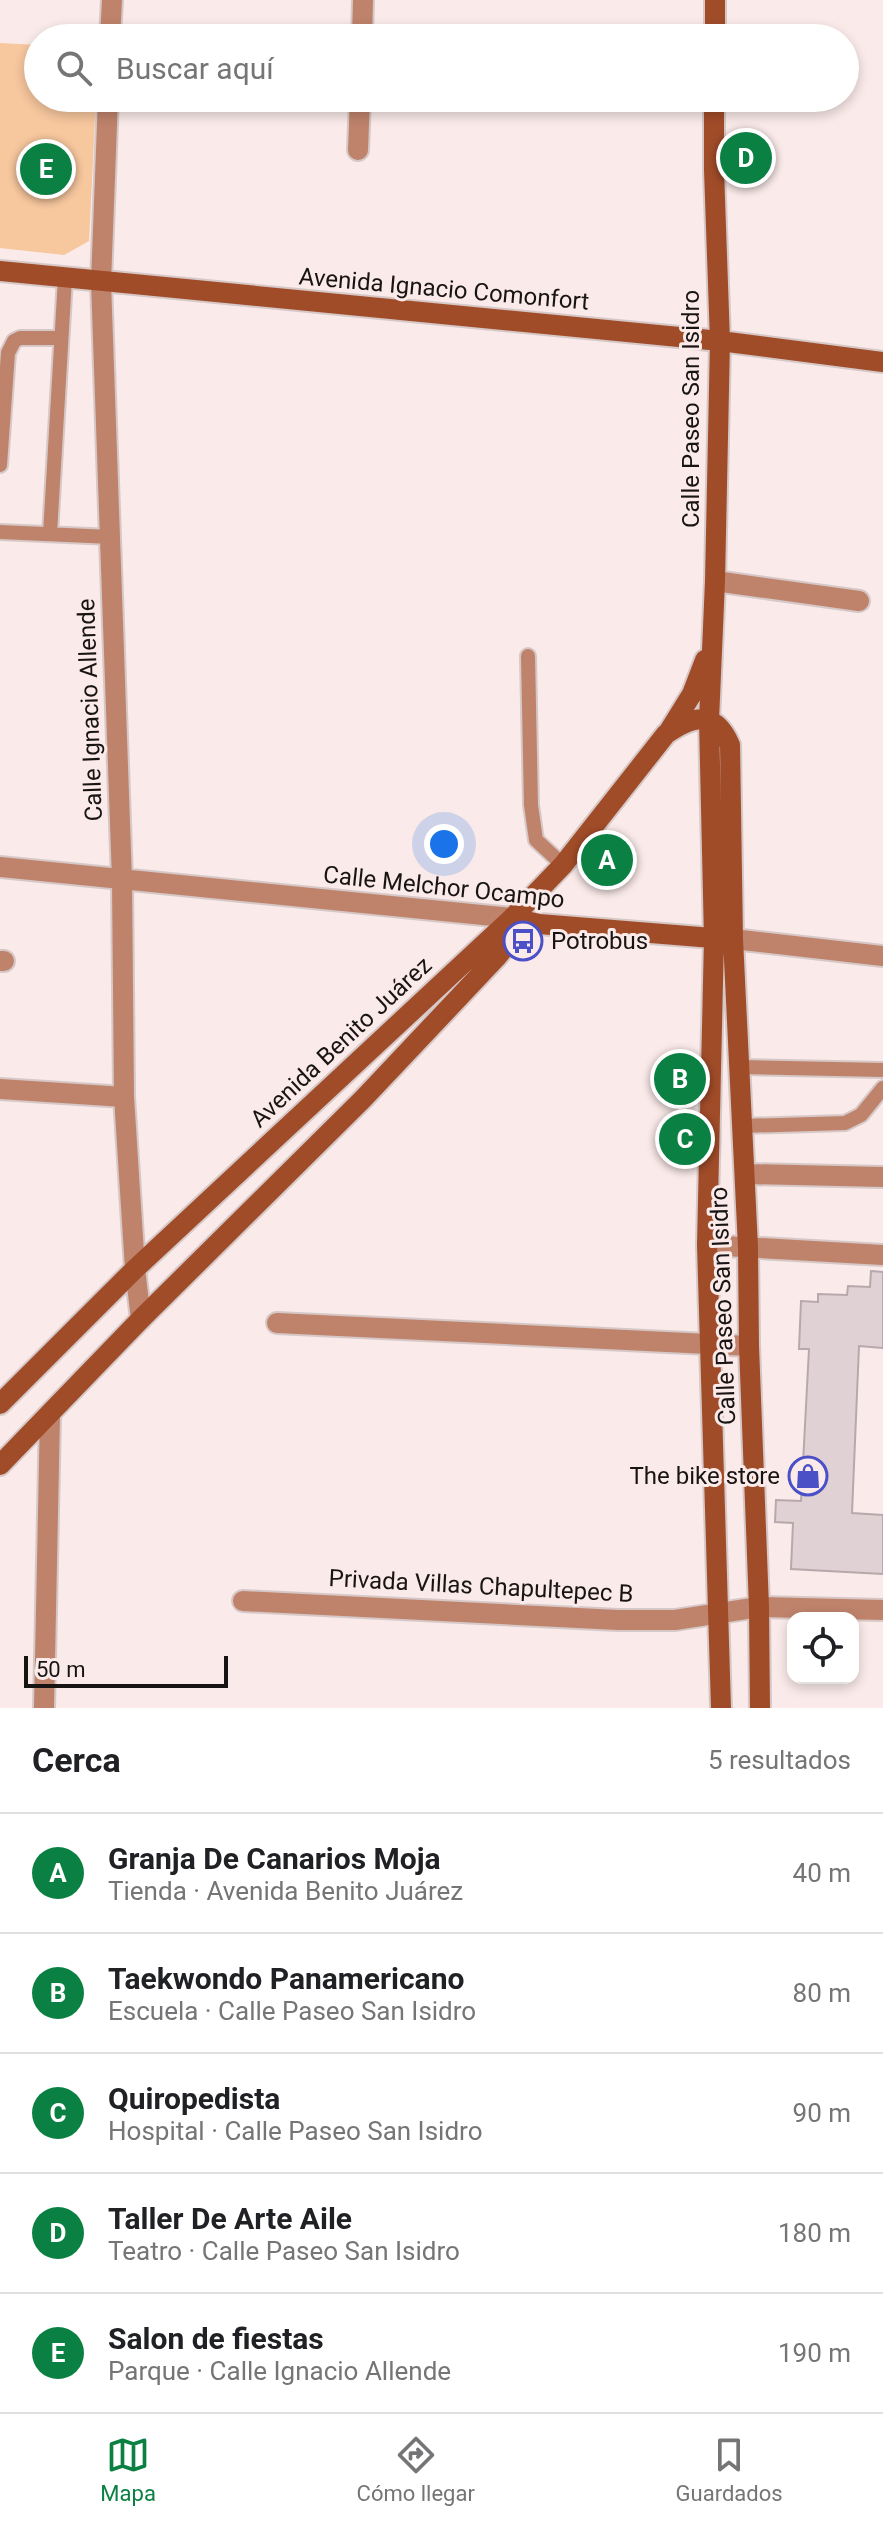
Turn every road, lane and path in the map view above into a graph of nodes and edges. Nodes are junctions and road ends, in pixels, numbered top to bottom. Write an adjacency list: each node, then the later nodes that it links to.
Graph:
1 (112, 0): 4 (street)
2 (363, 0): 5 (street)
3 (715, 0): 6 (main road)
4 (111, 24)
5 (362, 24)
6 (715, 24)
7 (107, 112): 13 (street, Calle Ignacio Allende)
8 (359, 112): 10 (street)
9 (714, 112): 15 (main road, Calle Paseo San Isidro)
10 (358, 150)
11 (0, 271): 12 (main road, Avenida Ignacio Comonfort)
12 (65, 278): 13 (main road, Avenida Ignacio Comonfort); 14 (lane)
13 (101, 282): 15 (main road, Avenida Ignacio Comonfort); 20 (street, Calle Ignacio Allende)
14 (60, 338): 17 (lane); 19 (lane)
15 (720, 341): 16 (main road, Avenida Ignacio Comonfort); 21 (main road, Calle Paseo San Isidro)
16 (883, 362)
17 (0, 465)
18 (0, 532): 19 (lane)
19 (50, 534): 20 (lane)
20 (111, 537): 29 (street, Calle Ignacio Allende)
21 (715, 581): 22 (street); 23 (main road, Calle Paseo San Isidro)
22 (859, 601)
23 (712, 639): 25 (main road, Calle Paseo San Isidro); 26 (main road, Avenida Benito Juárez)
24 (528, 656): 27 (lane)
25 (709, 720): 26 (main road); 32 (main road, Calle Paseo San Isidro)
26 (666, 734): 27 (main road, Avenida Benito Juárez)
27 (563, 865): 30 (main road, Avenida Benito Juárez)
28 (0, 867): 29 (street, Calle Melchor Ocampo)
29 (122, 880): 30 (street, Calle Melchor Ocampo); 38 (street, Calle Ignacio Allende)
30 (512, 918): 31 (main road, Calle Melchor Ocampo); 45 (main road, Avenida Benito Juárez)
31 (539, 924): 32 (main road, Calle Melchor Ocampo); 46 (main road, Avenida Benito Juárez)
32 (724, 939): 33 (street, Calle Melchor Ocampo); 34 (main road, Calle Paseo San Isidro); 42 (main road, Calle Paseo San Isidro)
33 (883, 956)
34 (741, 1067): 35 (lane); 39 (main road, Calle Paseo San Isidro)
35 (883, 1070)
36 (883, 1088): 39 (lane)
37 (0, 1089): 38 (street)
38 (124, 1097): 45 (street, Calle Ignacio Allende)
39 (742, 1126): 40 (main road, Calle Paseo San Isidro)
40 (745, 1174): 41 (street); 43 (main road, Calle Paseo San Isidro)
41 (883, 1177)
42 (707, 1245): 43 (street); 48 (main road, Calle Paseo San Isidro)
43 (748, 1247): 44 (street); 49 (main road, Calle Paseo San Isidro)
44 (883, 1255)
45 (135, 1269): 46 (street, Calle Ignacio Allende); 50 (main road, Avenida Benito Juárez)
46 (141, 1319): 51 (main road, Avenida Benito Juárez)
47 (277, 1323): 48 (street)
48 (710, 1345): 49 (street); 56 (main road, Calle Paseo San Isidro)
49 (749, 1346): 54 (main road, Calle Paseo San Isidro)
50 (0, 1404)
51 (50, 1415): 52 (main road, Avenida Benito Juárez); 57 (street)
52 (0, 1465)
53 (243, 1601): 56 (street, Privada Villas Chapultepec B)
54 (759, 1607): 55 (street, Privada Villas Chapultepec B); 56 (street, Privada Villas Chapultepec B); 59 (main road, Calle Paseo San Isidro)
55 (883, 1610)
56 (718, 1614): 58 (main road, Calle Paseo San Isidro)
57 (44, 1708)
58 (721, 1708)
59 (760, 1708)

